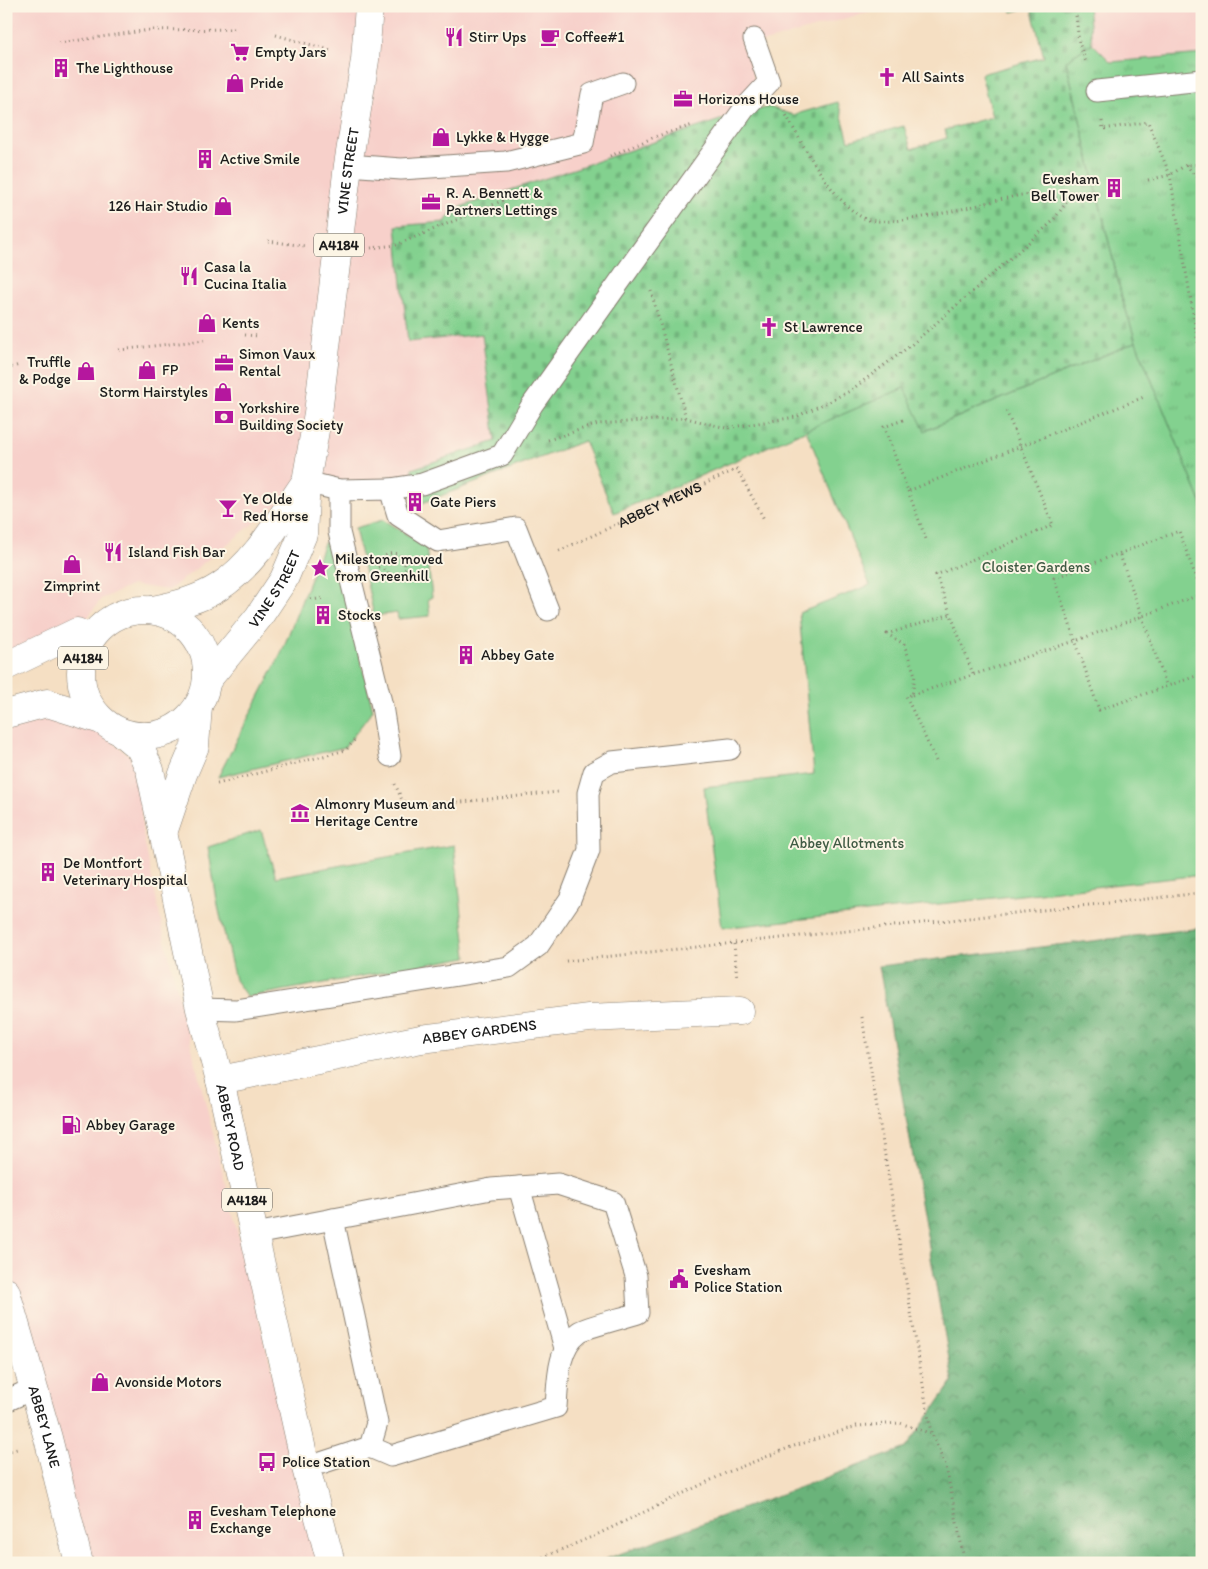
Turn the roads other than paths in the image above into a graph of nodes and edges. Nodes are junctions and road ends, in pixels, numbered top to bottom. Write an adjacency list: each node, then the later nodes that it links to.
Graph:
1 (369, 6): 6 (main road, VINE STREET / A4184)
2 (754, 39): 8 (lane)
3 (1202, 80): 5 (lane)
4 (623, 83): 6 (lane)
5 (1097, 91)
6 (348, 165): 7 (main road, VINE STREET / A4184)
7 (306, 482): 9 (lane); 10 (main road, VINE STREET / A4184); 14 (main road, VINE STREET / A4184)
8 (390, 489): 9 (lane); 11 (lane)
9 (339, 490): 19 (lane)
10 (153, 610): 12 (main road, A4184); 14 (main road, A4184)
11 (548, 610)
12 (90, 640): 13 (main road); 17 (main road, A4184)
13 (6, 666)
14 (207, 680): 15 (main road, A4184)
15 (198, 706): 17 (main road, A4184); 20 (main road, A4184)
16 (6, 714): 17 (main road)
17 (111, 726): 20 (main road, ABBEY ROAD / A4184)
18 (730, 749): 21 (lane)
19 (390, 756)
20 (162, 837): 21 (main road, ABBEY ROAD / A4184)
21 (200, 1009): 23 (main road, ABBEY ROAD / A4184)
22 (740, 1011): 23 (main road, ABBEY GARDENS)
23 (220, 1080): 26 (main road, ABBEY ROAD / A4184)
24 (519, 1187): 25 (lane); 28 (lane); 28 (lane)
25 (334, 1219): 26 (lane); 31 (lane)
26 (255, 1234): 32 (main road, ABBEY ROAD / A4184)
27 (6, 1292): 29 (main road, ABBEY LANE)
28 (565, 1348): 31 (lane)
29 (34, 1388): 30 (lane); 33 (main road, ABBEY LANE)
30 (6, 1401)
31 (370, 1447): 32 (lane)
32 (306, 1468): 34 (main road, ABBEY ROAD / A4184)
33 (79, 1563)
34 (330, 1563)

